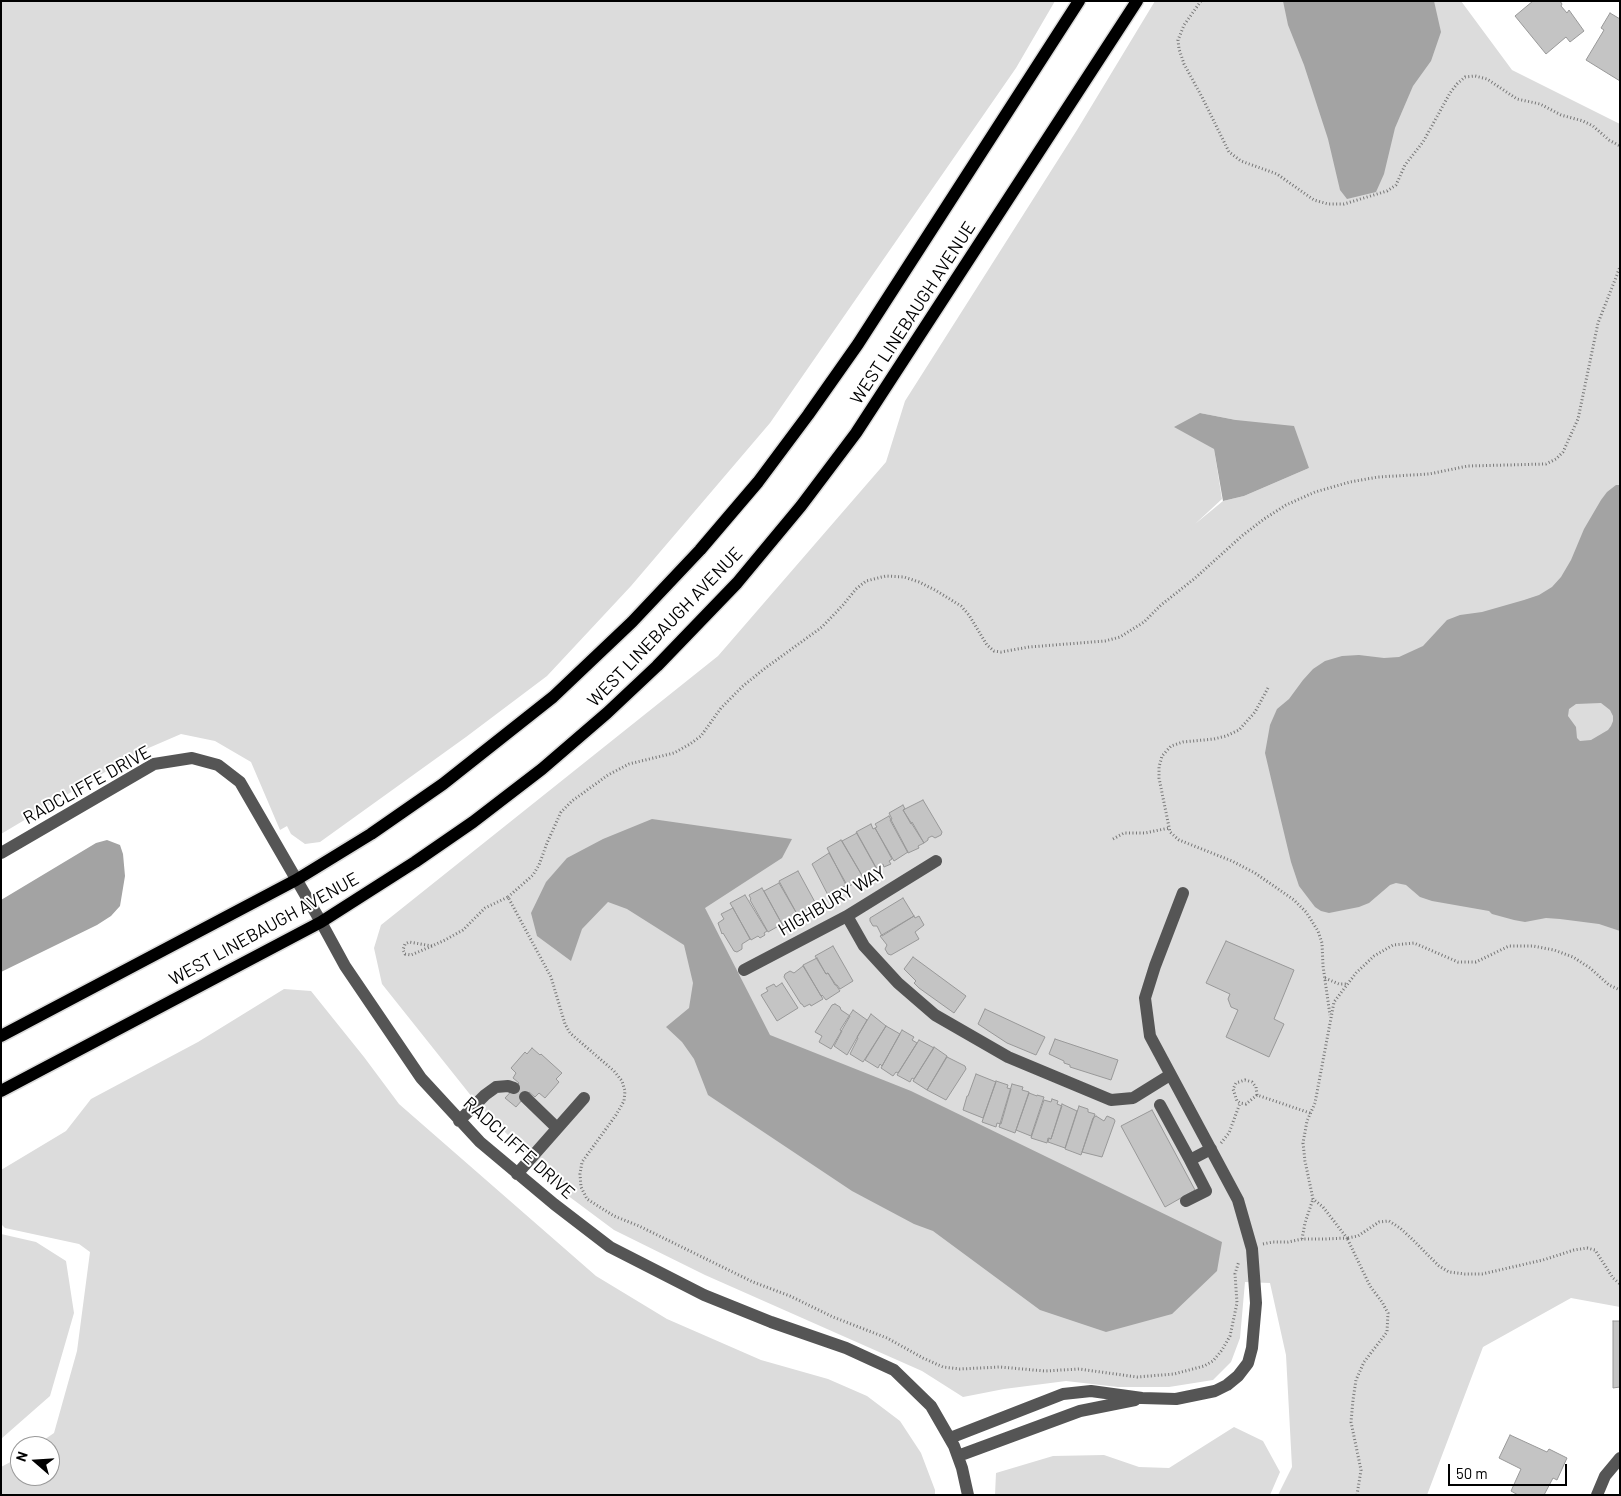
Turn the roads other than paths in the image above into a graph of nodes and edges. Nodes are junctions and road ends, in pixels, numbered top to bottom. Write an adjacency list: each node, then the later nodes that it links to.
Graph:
1 (1079, 1): 5 (main road, WEST LINEBAUGH AVENUE)
2 (1137, 1): 8 (main road, WEST LINEBAUGH AVENUE)
3 (1, 853): 5 (street, RADCLIFFE DRIVE)
4 (936, 860): 7 (street, HIGHBURY WAY)
5 (296, 880): 8 (street, RADCLIFFE DRIVE); 10 (main road, WEST LINEBAUGH AVENUE)
6 (1183, 893): 11 (street)
7 (847, 916): 9 (street, HIGHBURY WAY); 11 (street)
8 (321, 922): 13 (main road, WEST LINEBAUGH AVENUE); 17 (street, RADCLIFFE DRIVE)
9 (744, 970)
10 (1, 1036)
11 (1170, 1075): 19 (street)
12 (514, 1088): 17 (street)
13 (1, 1091)
14 (525, 1097): 18 (street)
15 (584, 1098): 18 (street)
16 (1160, 1105): 20 (street)
17 (459, 1120): 21 (street, RADCLIFFE DRIVE)
18 (557, 1128): 21 (street)
19 (1210, 1149): 20 (street); 23 (street)
20 (1190, 1160): 22 (street)
21 (517, 1174): 24 (street, RADCLIFFE DRIVE)
22 (1186, 1201)
23 (1142, 1398): 24 (street); 25 (street)
24 (950, 1438): 25 (street, RADCLIFFE DRIVE)
25 (958, 1456): 27 (street, RADCLIFFE DRIVE)
26 (1620, 1458): 28 (street)
27 (967, 1493)
28 (1597, 1495)

